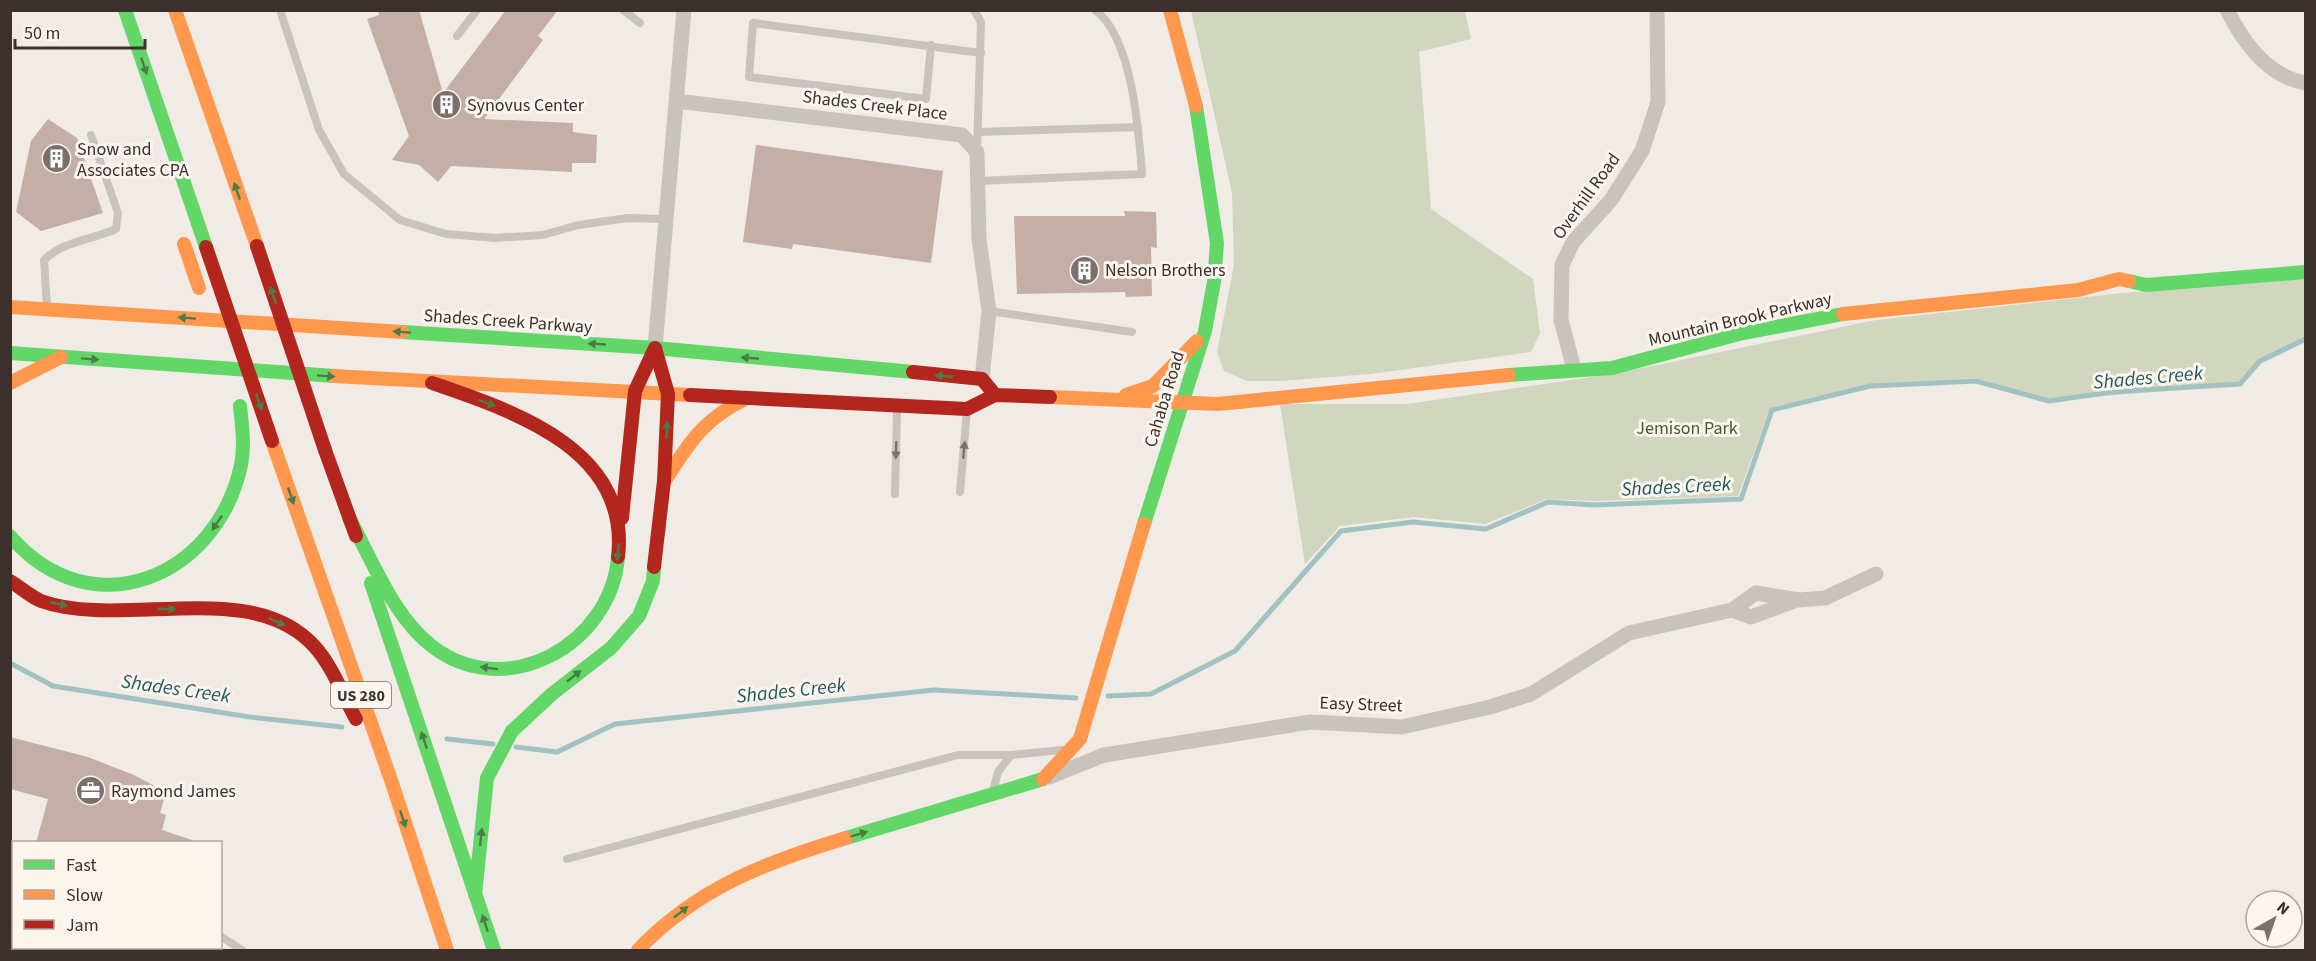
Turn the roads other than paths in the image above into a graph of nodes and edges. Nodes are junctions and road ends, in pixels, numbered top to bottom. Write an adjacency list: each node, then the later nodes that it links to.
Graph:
1 (124, 10): 15 (main road); 60 (main road, US 280, one-way to 60, bridge)
2 (175, 10): 52 (main road, US 280, one-way to 2, bridge)
3 (280, 10): 24 (lane)
4 (477, 10): 13 (lane)
5 (623, 10): 12 (lane)
6 (684, 10): 18 (street)
7 (974, 10): 16 (lane)
8 (1095, 10): 19 (lane)
9 (1170, 10): 31 (main road, Cahaba Road)
10 (1657, 10): 37 (street, Overhill Road)
11 (2227, 10): 17 (street)
12 (640, 23)
13 (457, 36)
14 (931, 45): 14 (lane); 16 (lane)
15 (124, 51)
16 (981, 53): 20 (lane)
17 (2306, 82)
18 (676, 101): 22 (street, Shades Creek Place); 24 (street)
19 (1138, 127): 20 (lane); 23 (lane)
20 (978, 132): 22 (lane)
21 (91, 135): 28 (lane)
22 (977, 152): 23 (street)
23 (978, 181): 29 (street)
24 (664, 219): 33 (street)
25 (182, 239): 30 (main road, bridge)
26 (2306, 272): 37 (main road, Mountain Brook Parkway)
27 (10, 307): 28 (main road, Shades Creek Parkway)
28 (47, 309): 33 (main road, Shades Creek Parkway, one-way to 28)
29 (989, 311): 32 (lane); 38 (street)
30 (214, 331)
31 (1205, 331): 45 (main road); 46 (main road, Cahaba Road)
32 (1132, 332)
33 (655, 348): 38 (main road, Shades Creek Parkway, one-way to 33); 41 (main road); 42 (main road)
34 (221, 352): 54 (main road, one-way to 54)
35 (10, 353): 36 (main road)
36 (61, 357): 39 (main road); 40 (main road, one-way to 40)
37 (1574, 369): 46 (main road, Mountain Brook Parkway)
38 (982, 379): 43 (main road)
39 (10, 383)
40 (432, 383): 41 (main road); 53 (main road, one-way to 53)
41 (635, 391): 42 (main road); 53 (main road)
42 (668, 394): 44 (main road); 49 (main road, one-way to 42)
43 (996, 394): 45 (main road); 48 (main road)
44 (747, 398): 47 (main road); 49 (main road)
45 (1111, 400): 46 (main road)
46 (1182, 402): 57 (main road, Cahaba Road)
47 (897, 405): 48 (main road); 51 (lane, one-way to 51)
48 (967, 409): 50 (lane, one-way to 48)
49 (664, 481): 63 (main road, one-way to 49)
50 (960, 492)
51 (895, 494)
52 (350, 518): 53 (main road, one-way to 52); 63 (main road, US 280, one-way to 52)
53 (621, 528)
54 (10, 536)
55 (1876, 574): 59 (street, Easy Street)
56 (10, 581): 60 (main road, one-way to 60)
57 (1070, 750): 58 (lane); 59 (main road, Cahaba Road)
58 (1011, 755): 61 (lane); 62 (lane)
59 (1043, 779): 61 (main road)
60 (391, 780): 66 (main road, US 280, one-way to 66)
61 (995, 794): 68 (main road, one-way to 61)
62 (567, 859)
63 (476, 895): 67 (main road, US 280, one-way to 63)
64 (222, 937): 65 (lane)
65 (242, 951)
66 (447, 951)
67 (494, 951)
68 (638, 951)

